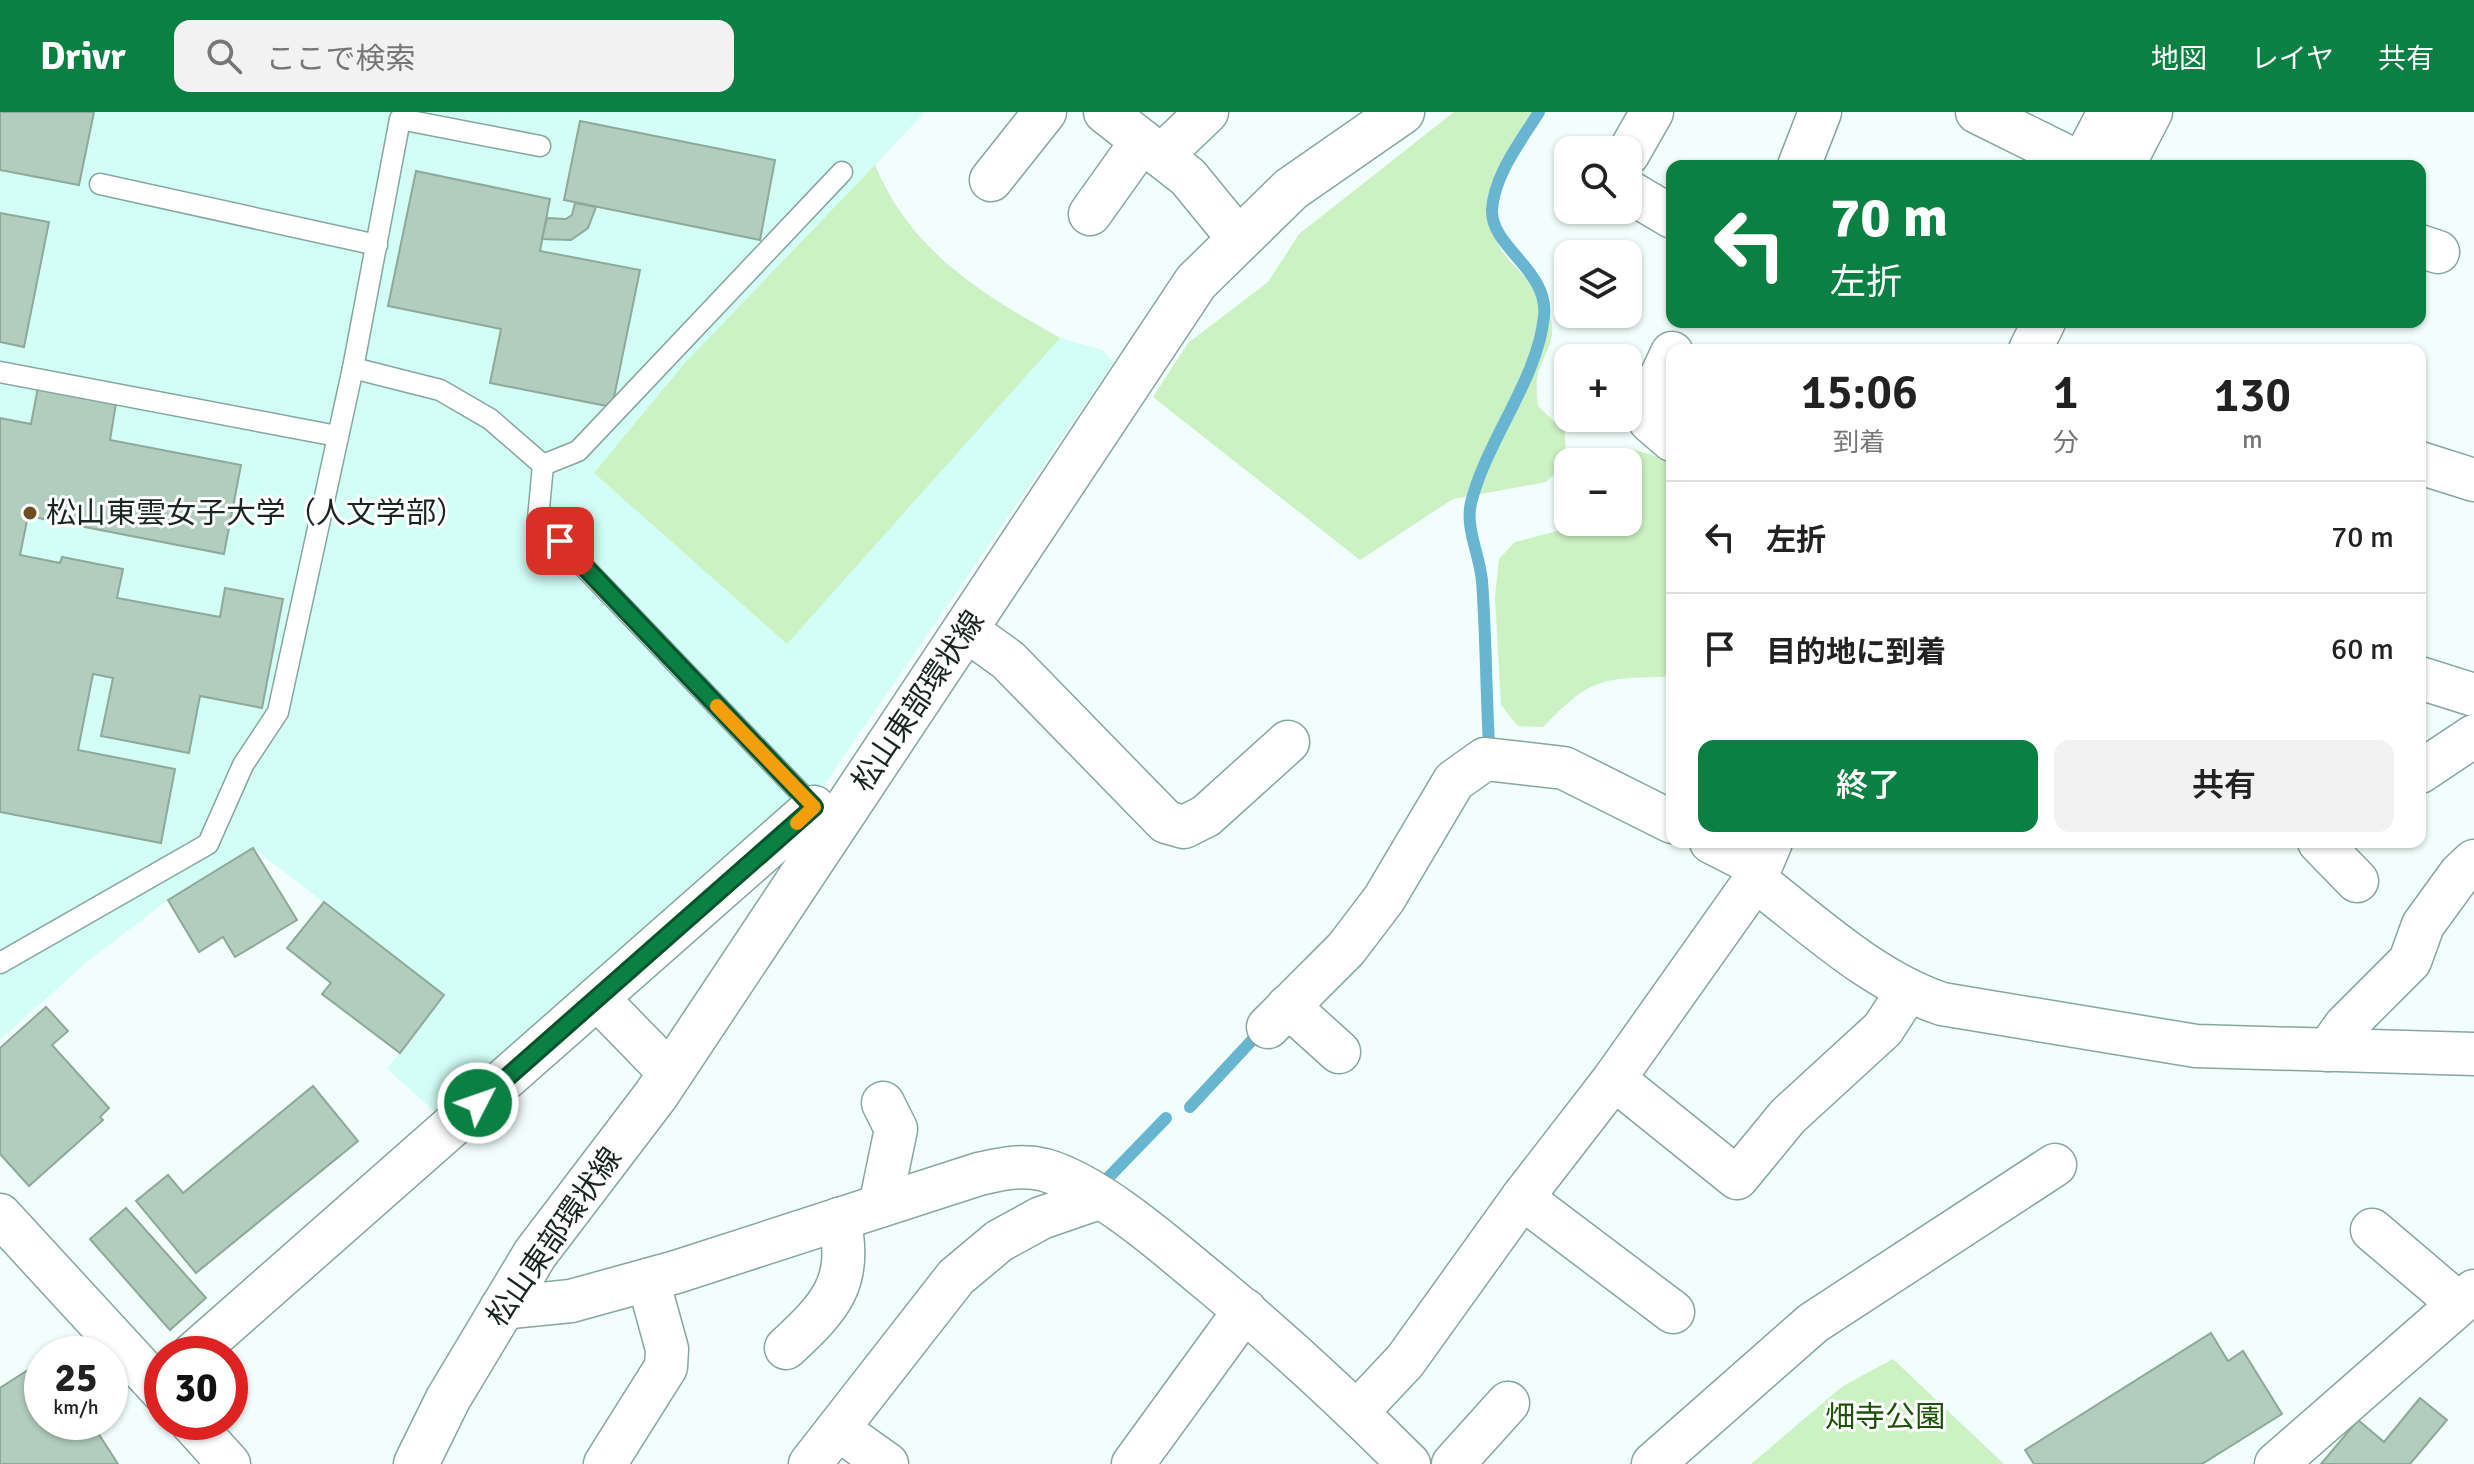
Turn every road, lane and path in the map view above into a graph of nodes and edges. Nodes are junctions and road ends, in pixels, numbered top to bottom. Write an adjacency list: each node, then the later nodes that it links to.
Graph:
1 (1045, 112): 18 (street)
2 (1105, 112): 12 (street)
3 (1207, 112): 12 (street)
4 (1402, 112): 23 (main road, 松山東部環状線)
5 (1652, 112): 10 (street)
6 (1820, 112): 13 (street)
7 (1977, 112): 14 (street)
8 (2109, 112): 15 (street)
9 (2151, 112): 16 (street)
10 (1638, 136)
11 (540, 146): 24 (lane)
12 (1152, 148): 22 (street); 23 (street)
13 (1801, 160)
14 (2072, 160)
15 (2085, 160)
16 (2126, 160)
17 (842, 172): 30 (lane)
18 (991, 180)
19 (100, 184): 24 (lane)
20 (1642, 199): 21 (street)
21 (1666, 213)
22 (1090, 214)
23 (1238, 238): 33 (main road, 松山東部環状線)
24 (377, 245): 26 (lane)
25 (1666, 367): 28 (street)
26 (353, 368): 29 (lane); 30 (lane)
27 (0, 372): 29 (lane)
28 (1666, 435)
29 (337, 436): 44 (lane)
30 (543, 465): 39 (lane)
31 (2426, 465): 32 (street)
32 (2474, 480)
33 (965, 629): 37 (street); 39 (main road, 松山東部環状線)
34 (2426, 680): 35 (street)
35 (2474, 695)
36 (2474, 736): 38 (street)
37 (1288, 742)
38 (2426, 768)
39 (823, 818): 46 (street); 50 (main road, 松山東部環状線)
40 (1666, 819): 48 (street)
41 (1726, 848): 43 (street)
42 (2474, 861): 47 (street)
43 (1762, 863): 45 (street); 51 (street)
44 (0, 963)
45 (1907, 992): 47 (street); 51 (street)
46 (597, 998): 50 (street); 65 (street)
47 (2328, 1050): 49 (street)
48 (1339, 1052)
49 (2474, 1054)
50 (670, 1073): 62 (main road, 松山東部環状線)
51 (1614, 1079): 55 (street)
52 (883, 1103): 56 (street)
53 (2055, 1165): 80 (street)
54 (1099, 1198): 56 (street); 63 (street); 70 (street)
55 (1522, 1198): 64 (street); 69 (street)
56 (880, 1206): 58 (street)
57 (0, 1215): 67 (street)
58 (839, 1219): 60 (street); 66 (street)
59 (2372, 1230): 61 (street)
60 (648, 1280): 62 (street); 74 (street)
61 (2466, 1297): 81 (street)
62 (501, 1308): 73 (main road, 松山東部環状線)
63 (1245, 1310): 69 (street); 77 (street)
64 (1673, 1312)
65 (213, 1336)
66 (786, 1348)
67 (144, 1369)
68 (1508, 1403): 79 (street)
69 (1357, 1412): 78 (street)
70 (838, 1429): 75 (street); 76 (street)
71 (204, 1440): 72 (street)
72 (221, 1462)
73 (416, 1464)
74 (605, 1464)
75 (810, 1464)
76 (887, 1464)
77 (1133, 1464)
78 (1409, 1464)
79 (1453, 1464)
80 (1653, 1464)
81 (2276, 1464)

